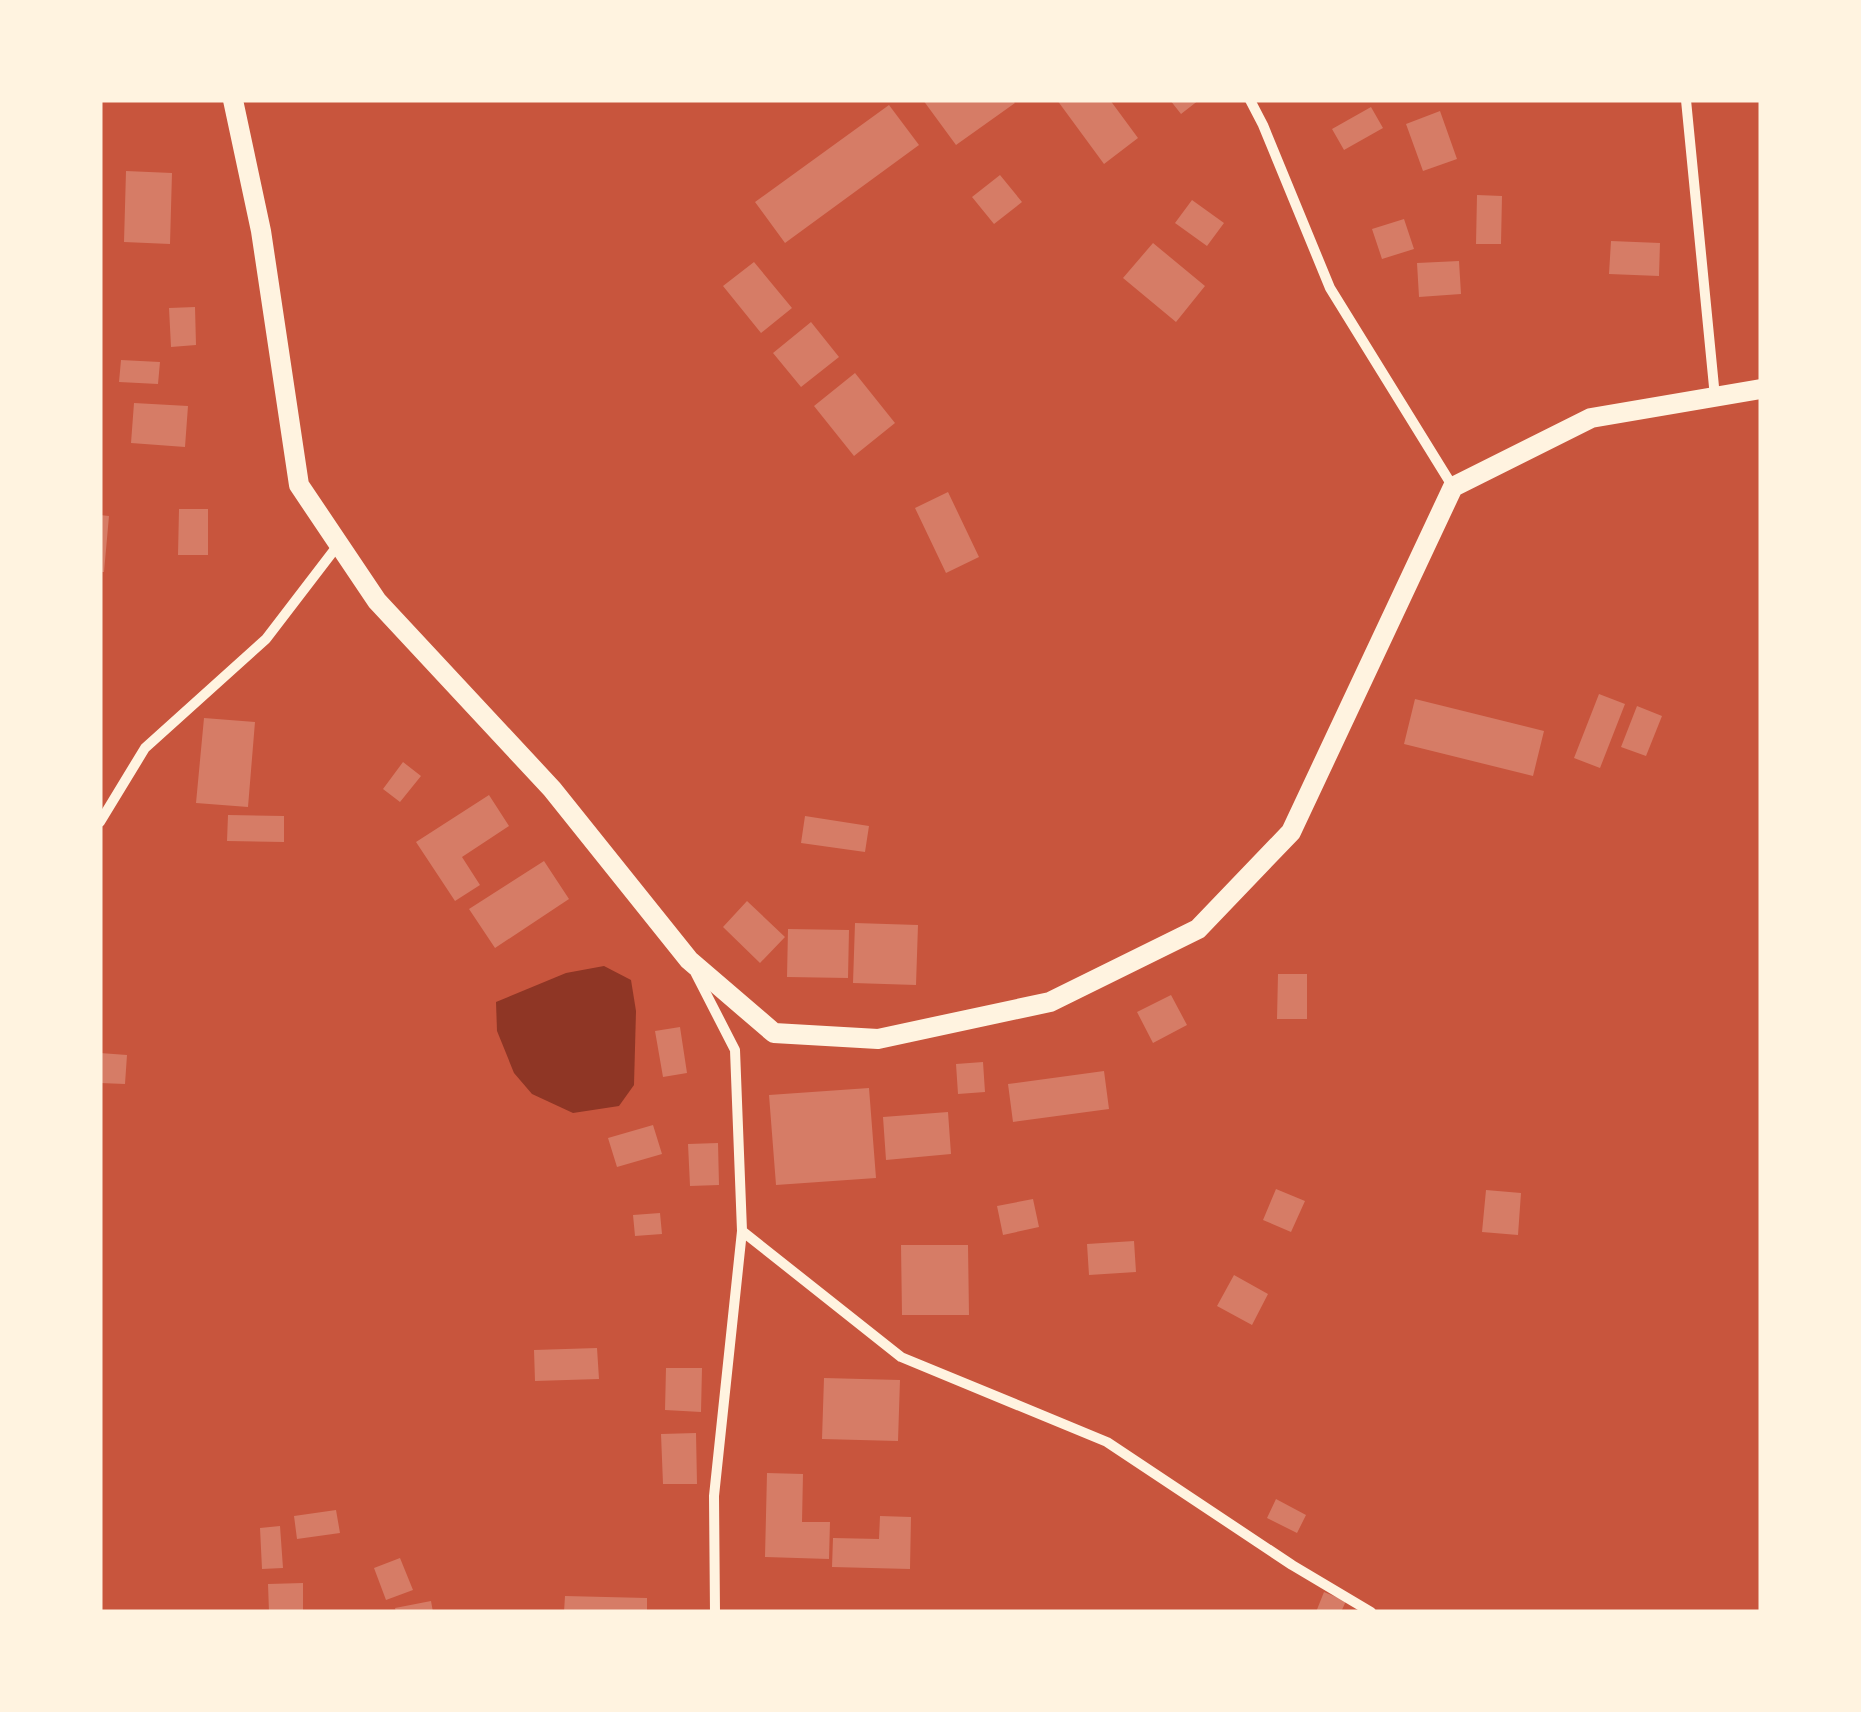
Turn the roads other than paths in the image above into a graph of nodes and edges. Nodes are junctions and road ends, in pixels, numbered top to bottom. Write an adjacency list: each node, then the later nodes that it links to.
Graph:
1 (233, 100): 7 (main road)
2 (1250, 100): 6 (street)
3 (1686, 100): 5 (street)
4 (1761, 389): 5 (main road)
5 (1715, 397): 6 (main road)
6 (1452, 488): 9 (main road)
7 (339, 545): 8 (street); 9 (main road)
8 (100, 822)
9 (689, 960): 10 (street)
10 (742, 1231): 11 (street); 12 (street)
11 (715, 1612)
12 (1371, 1612)

